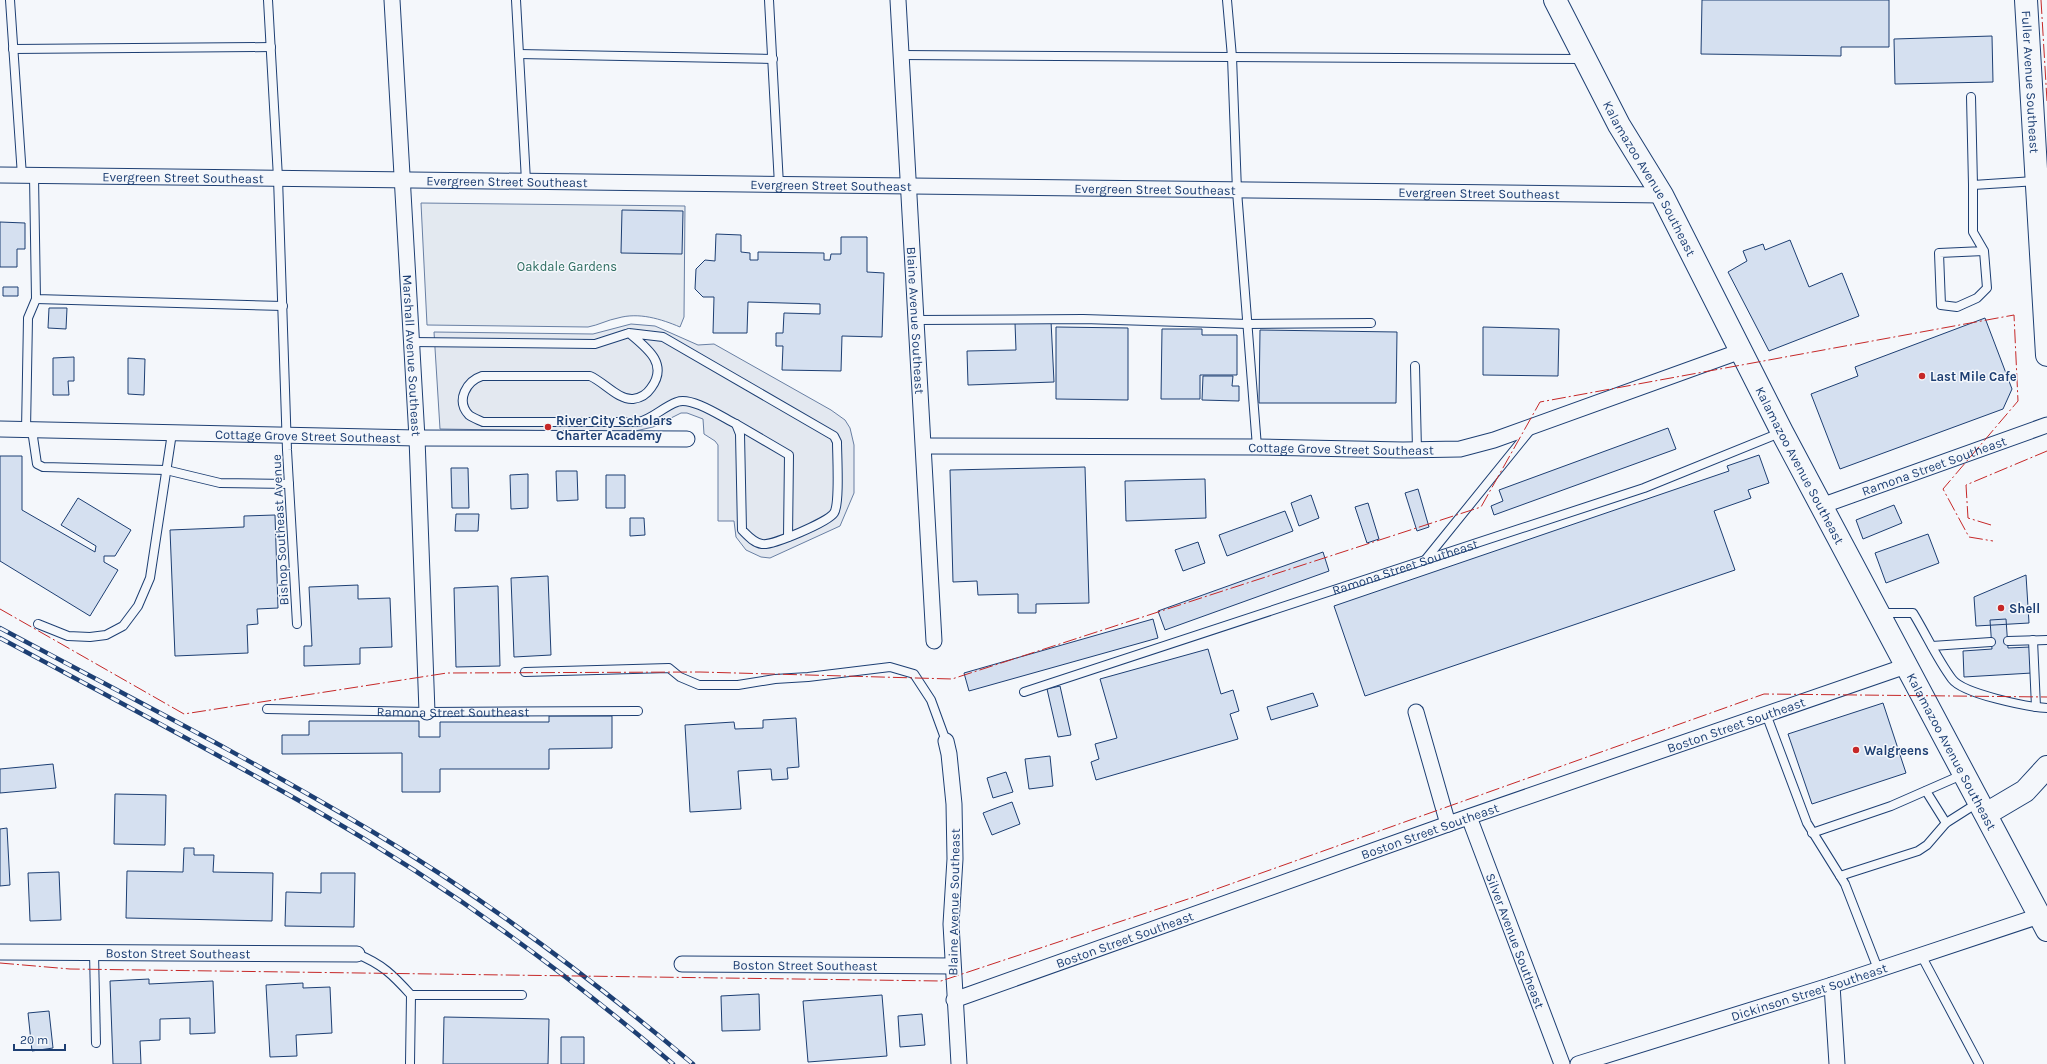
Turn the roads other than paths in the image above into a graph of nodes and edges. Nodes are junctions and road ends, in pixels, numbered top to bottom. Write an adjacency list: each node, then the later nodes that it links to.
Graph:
1 (10, 0): 11 (lane)
2 (268, 0): 10 (lane, Bishop Southeast Avenue)
3 (392, 0): 21 (street, Marshall Avenue Southeast)
4 (516, 0): 12 (lane)
5 (769, 0): 15 (lane)
6 (898, 0): 13 (street, Blaine Avenue Southeast)
7 (1227, 0): 14 (lane)
8 (1555, 0): 16 (main road, Kalamazoo Avenue Southeast)
9 (2026, 0): 23 (main road, Fuller Avenue Southeast)
10 (270, 47): 11 (lane); 20 (lane, Bishop Southeast Avenue)
11 (14, 49): 19 (lane)
12 (519, 54): 15 (lane); 22 (lane)
13 (901, 55): 14 (lane); 26 (street, Blaine Avenue Southeast)
14 (1232, 57): 16 (lane); 27 (lane)
15 (772, 59): 24 (lane)
16 (1586, 59): 28 (main road, Kalamazoo Avenue Southeast)
17 (1971, 97): 25 (lane)
18 (0, 175): 19 (street, Evergreen Street Southeast)
19 (28, 176): 20 (street, Evergreen Street Southeast); 30 (lane)
20 (278, 178): 21 (street, Evergreen Street Southeast); 31 (lane, Bishop Southeast Avenue)
21 (402, 179): 22 (street, Evergreen Street Southeast); 36 (street, Marshall Avenue Southeast)
22 (526, 181): 24 (street, Evergreen Street Southeast)
23 (2037, 181): 25 (lane); 38 (main road, Fuller Avenue Southeast)
24 (779, 185): 26 (street, Evergreen Street Southeast)
25 (1973, 185): 29 (lane)
26 (908, 187): 27 (street, Evergreen Street Southeast); 32 (street, Blaine Avenue Southeast)
27 (1237, 191): 28 (street, Evergreen Street Southeast); 34 (lane)
28 (1662, 195): 37 (main road, Kalamazoo Avenue Southeast)
29 (1984, 250): 29 (lane)
30 (36, 299): 31 (lane); 44 (lane)
31 (283, 306): 47 (lane, Bishop Southeast Avenue)
32 (917, 320): 34 (lane); 50 (street, Blaine Avenue Southeast)
33 (1371, 323): 34 (lane)
34 (1248, 324): 51 (lane)
35 (630, 333): 36 (lane); 40 (lane); 56 (lane)
36 (411, 342): 48 (street, Marshall Avenue Southeast)
37 (1742, 351): 41 (street, Cottage Grove Street Southeast); 45 (main road, Kalamazoo Avenue Southeast)
38 (2047, 355)
39 (1415, 366): 52 (lane)
40 (736, 424): 56 (lane); 56 (lane)
41 (1535, 425): 52 (street, Cottage Grove Street Southeast); 57 (lane)
42 (2047, 425): 55 (street, Ramona Street Southeast)
43 (0, 429): 44 (street, Cottage Grove Street Southeast)
44 (29, 430): 46 (street, Cottage Grove Street Southeast); 53 (lane)
45 (1782, 432): 55 (main road, Kalamazoo Avenue Southeast); 57 (lane, Ramona Street Southeast)
46 (172, 433): 47 (street, Cottage Grove Street Southeast); 53 (lane)
47 (287, 435): 48 (street, Cottage Grove Street Southeast); 54 (lane, Bishop Southeast Avenue)
48 (417, 438): 49 (street, Cottage Grove Street Southeast); 74 (street, Marshall Avenue Southeast)
49 (687, 440)
50 (924, 446): 51 (street, Cottage Grove Street Southeast); 63 (street, Blaine Avenue Southeast)
51 (1257, 447): 52 (street, Cottage Grove Street Southeast)
52 (1417, 450)
53 (166, 470): 54 (lane); 59 (lane)
54 (289, 484): 60 (lane, Bishop Southeast Avenue)
55 (1821, 506): 58 (main road, Kalamazoo Avenue Southeast)
56 (788, 536)
57 (1426, 560): 69 (lane, Ramona Street Southeast)
58 (1878, 612): 66 (lane); 67 (main road, Kalamazoo Avenue Southeast)
59 (38, 624)
60 (297, 624)
61 (2033, 640): 62 (lane); 64 (lane); 70 (lane)
62 (2047, 640)
63 (934, 641)
64 (2008, 641)
65 (1991, 642): 66 (lane)
66 (1932, 646): 70 (lane)
67 (1906, 666): 76 (street, Boston Street Southeast); 79 (main road, Kalamazoo Avenue Southeast)
68 (525, 672): 77 (lane)
69 (1024, 692)
70 (2036, 707): 71 (lane)
71 (2047, 708)
72 (267, 709): 74 (lane, Ramona Street Southeast)
73 (638, 711): 74 (lane, Ramona Street Southeast)
74 (427, 712)
75 (1416, 712): 84 (street)
76 (1766, 714): 82 (street, Boston Street Southeast); 85 (lane)
77 (946, 741): 93 (street, Blaine Avenue Southeast)
78 (2047, 768): 81 (main road)
79 (1964, 774): 80 (lane); 81 (main road, Kalamazoo Avenue Southeast)
80 (1926, 791): 83 (lane); 85 (lane)
81 (1983, 808): 83 (lane); 87 (main road, Kalamazoo Avenue Southeast)
82 (1469, 817): 84 (street, Boston Street Southeast); 102 (street, Silver Avenue Southeast)
83 (1946, 823): 86 (lane)
84 (1448, 824): 98 (street, Boston Street Southeast)
85 (1812, 833): 86 (lane)
86 (1840, 876): 94 (lane)
87 (2043, 923): 91 (street, Dickinson Street Southeast)
88 (0, 952): 89 (street, Boston Street Southeast)
89 (94, 953): 90 (street, Boston Street Southeast); 99 (lane)
90 (357, 954): 96 (lane)
91 (1921, 955): 94 (street, Dickinson Street Southeast); 105 (lane)
92 (682, 964): 93 (street, Boston Street Southeast)
93 (952, 966): 98 (street, Blaine Avenue Southeast)
94 (1878, 969): 95 (street, Dickinson Street Southeast)
95 (1832, 985): 103 (street, Dickinson Street Southeast); 104 (street)
96 (411, 995): 97 (lane); 100 (lane)
97 (522, 995)
98 (954, 1000): 101 (street, Blaine Avenue Southeast)
99 (96, 1043)
100 (410, 1064)
101 (959, 1064)
102 (1562, 1064)
103 (1578, 1064)
104 (1837, 1064)
105 (1979, 1064)

